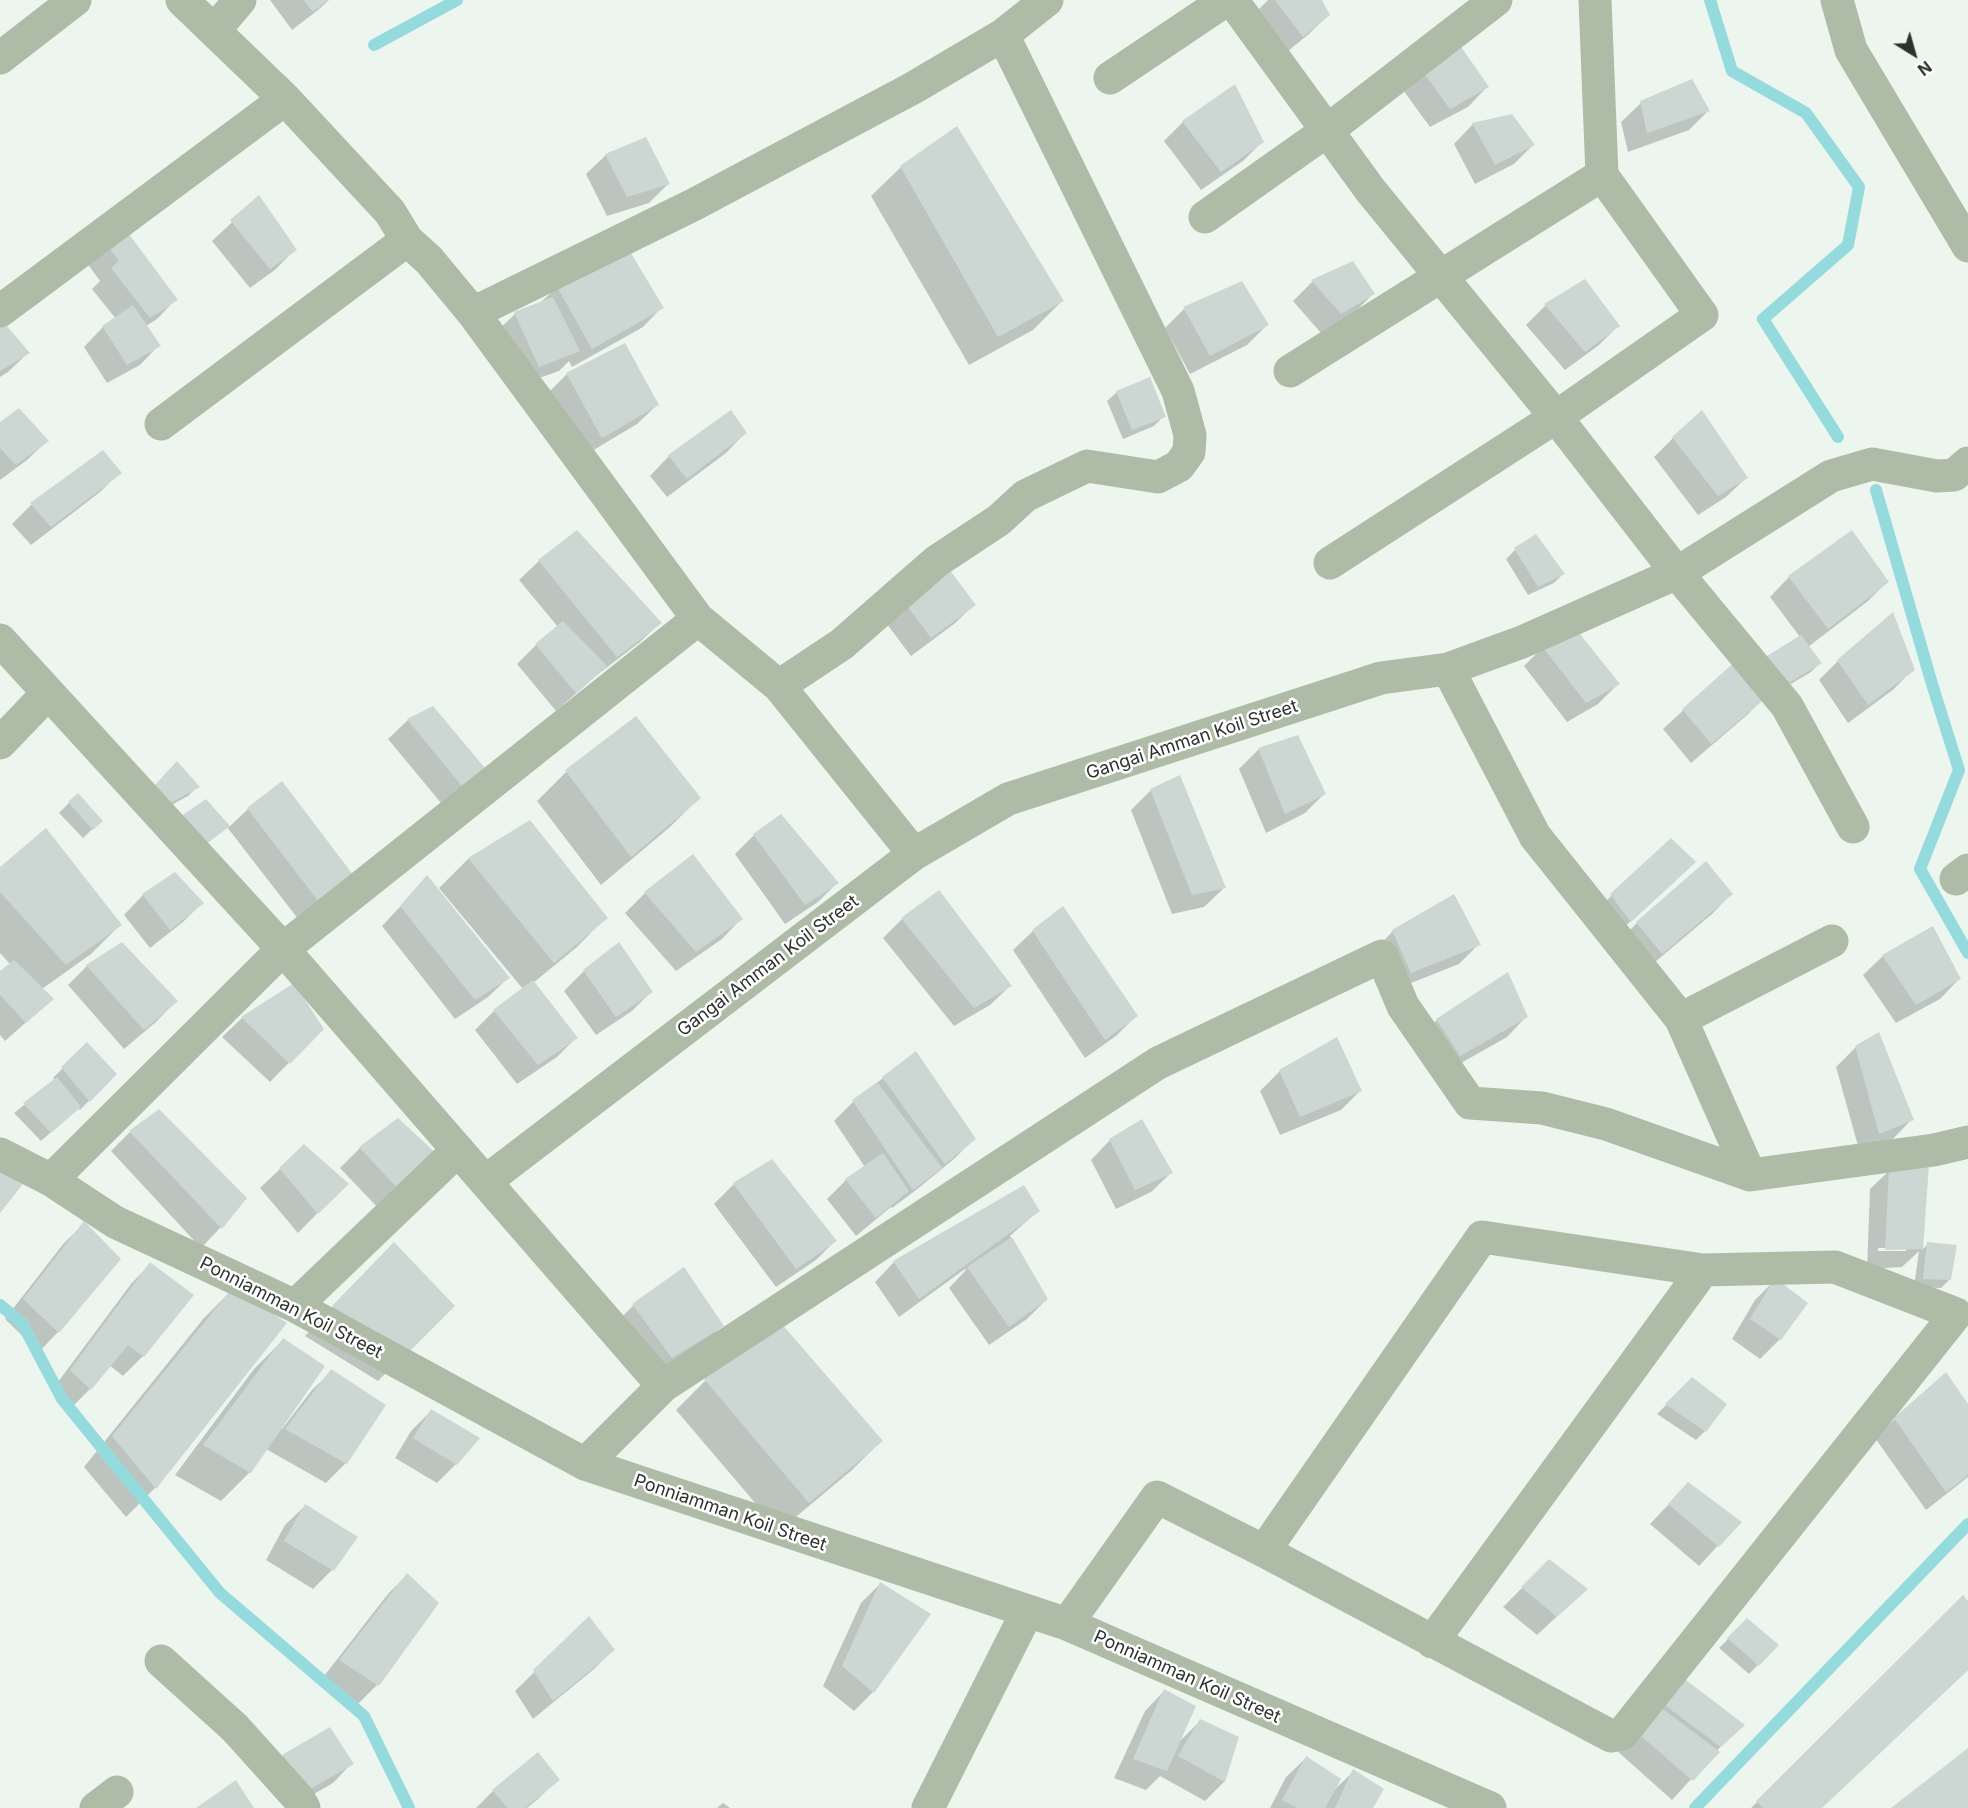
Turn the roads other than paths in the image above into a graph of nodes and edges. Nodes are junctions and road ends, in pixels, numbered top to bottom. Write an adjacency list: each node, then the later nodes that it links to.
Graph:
1 (75, 0): 12 (street)
2 (182, 0): 10 (street)
3 (240, 0): 10 (street)
4 (1047, 0): 11 (street)
5 (1226, 0): 13 (street)
6 (1232, 0): 15 (street)
7 (1496, 0): 15 (street)
8 (1595, 0): 16 (street)
9 (1837, 0): 19 (street)
10 (214, 31): 14 (street)
11 (1003, 36): 22 (street); 32 (street)
12 (0, 58)
13 (1110, 78)
14 (285, 99): 18 (street); 21 (street)
15 (1328, 130): 17 (street); 20 (street)
16 (1602, 175): 20 (street); 24 (street)
17 (1205, 217)
18 (407, 240): 22 (street); 25 (street)
19 (1968, 246)
20 (1441, 277): 23 (street); 24 (street)
21 (0, 311)
22 (473, 313): 29 (street)
23 (1290, 371)
24 (1556, 417): 27 (street); 28 (street)
25 (161, 424)
26 (1968, 464): 28 (street, Gangai Amman Koil Street)
27 (1330, 562)
28 (1677, 573): 31 (street, Gangai Amman Koil Street); 35 (street)
29 (698, 619): 32 (street); 38 (street)
30 (0, 640): 33 (street)
31 (1449, 669): 36 (street, Gangai Amman Koil Street); 39 (street)
32 (779, 686): 36 (street)
33 (48, 693): 34 (street); 38 (street)
34 (0, 742)
35 (1853, 827)
36 (914, 854): 45 (street, Gangai Amman Koil Street)
37 (1832, 941): 39 (street)
38 (283, 949): 41 (street); 44 (street)
39 (1681, 1019): 43 (street)
40 (1968, 1142): 43 (street)
41 (458, 1150): 45 (street); 47 (street)
42 (0, 1154): 44 (street, Ponniamman Koil Street)
43 (1750, 1175): 48 (street)
44 (51, 1180): 47 (street, Ponniamman Koil Street)
45 (486, 1181): 48 (street)
46 (1703, 1270): 50 (street); 53 (street); 53 (street)
47 (295, 1306): 49 (street, Ponniamman Koil Street)
48 (663, 1386): 49 (street)
49 (585, 1464): 51 (street, Ponniamman Koil Street)
50 (1264, 1551): 52 (street); 53 (street)
51 (1027, 1612): 52 (street, Ponniamman Koil Street); 56 (street)
52 (1067, 1624): 57 (street, Ponniamman Koil Street)
53 (1432, 1642)
54 (161, 1661): 55 (street)
55 (304, 1808)
56 (928, 1808)
57 (1490, 1808)

